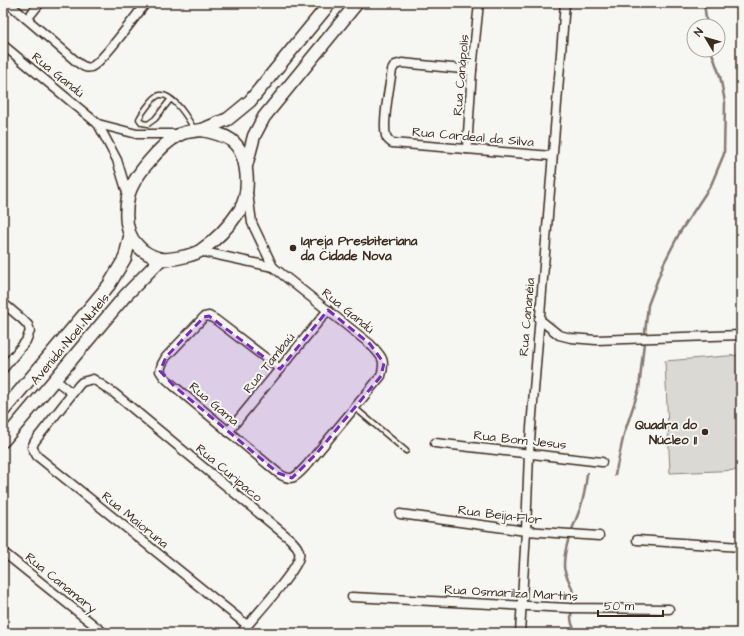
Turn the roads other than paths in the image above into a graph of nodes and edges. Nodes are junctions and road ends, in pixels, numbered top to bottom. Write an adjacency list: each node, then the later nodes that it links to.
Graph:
1 (8, 3): 8 (street)
2 (40, 3): 8 (street)
3 (146, 3): 8 (street)
4 (330, 3): 13 (main road)
5 (357, 3): 17 (main road)
6 (479, 3): 10 (street, Rua Canápolis)
7 (565, 3): 16 (street, Rua Cananéia)
8 (27, 20)
9 (3, 46): 12 (street, Rua Gandú)
10 (472, 70): 15 (street, Rua Canápolis); 15 (street, Rua Cardeal da Silva)
11 (170, 100): 11 (lane); 13 (lane)
12 (98, 124): 14 (street, Rua Gandú); 19 (street, Rua Gandú)
13 (199, 130): 14 (main road); 17 (main road)
14 (179, 134): 19 (main road)
15 (467, 149): 16 (street, Rua Cardeal da Silva)
16 (552, 156): 26 (street, Rua Cananéia)
17 (246, 166): 18 (main road)
18 (247, 188): 21 (main road); 23 (street, Rua Gandú)
19 (128, 196): 20 (main road)
20 (130, 237): 22 (main road); 33 (main road, Avenida Noel Nutels)
21 (199, 251): 22 (main road); 23 (street, Rua Gandú)
22 (162, 259): 30 (main road, Avenida Noel Nutels)
23 (273, 267): 25 (street, Rua Gandú)
24 (3, 303): 28 (street)
25 (328, 310): 29 (street, Rua Tambaú); 32 (street, Rua Gandú)
26 (539, 320): 27 (street); 38 (street, Rua Cananéia)
27 (741, 335)
28 (3, 369)
29 (280, 369): 34 (street, Rua Tambaú); 34 (street, Rua Gama)
30 (54, 380): 31 (street); 35 (main road, Avenida Noel Nutels)
31 (72, 393): 50 (street, Rua Maioruna); 50 (street, Rua Curipaco)
32 (355, 408): 37 (lane); 40 (street, Rua Gandú)
33 (3, 411)
34 (228, 432): 40 (street, Rua Gama)
35 (3, 441)
36 (435, 443): 38 (street, Rua Bom Jesus)
37 (406, 451)
38 (529, 453): 39 (street, Rua Bom Jesus); 42 (street, Rua Cananéia)
39 (602, 462)
40 (278, 472)
41 (400, 514): 42 (street, Rua Beija-Flor)
42 (526, 531): 43 (street, Rua Beija-Flor); 48 (street, Rua Cananéia)
43 (599, 536)
44 (637, 540): 45 (street)
45 (741, 547)
46 (3, 552): 51 (street, Rua Canamary)
47 (352, 596): 48 (street, Rua Osmarilza Martins)
48 (522, 606): 49 (street, Rua Osmarilza Martins); 53 (street, Rua Cananéia)
49 (669, 609)
50 (247, 626): 52 (street)
51 (104, 633)
52 (241, 633)
53 (520, 633)

